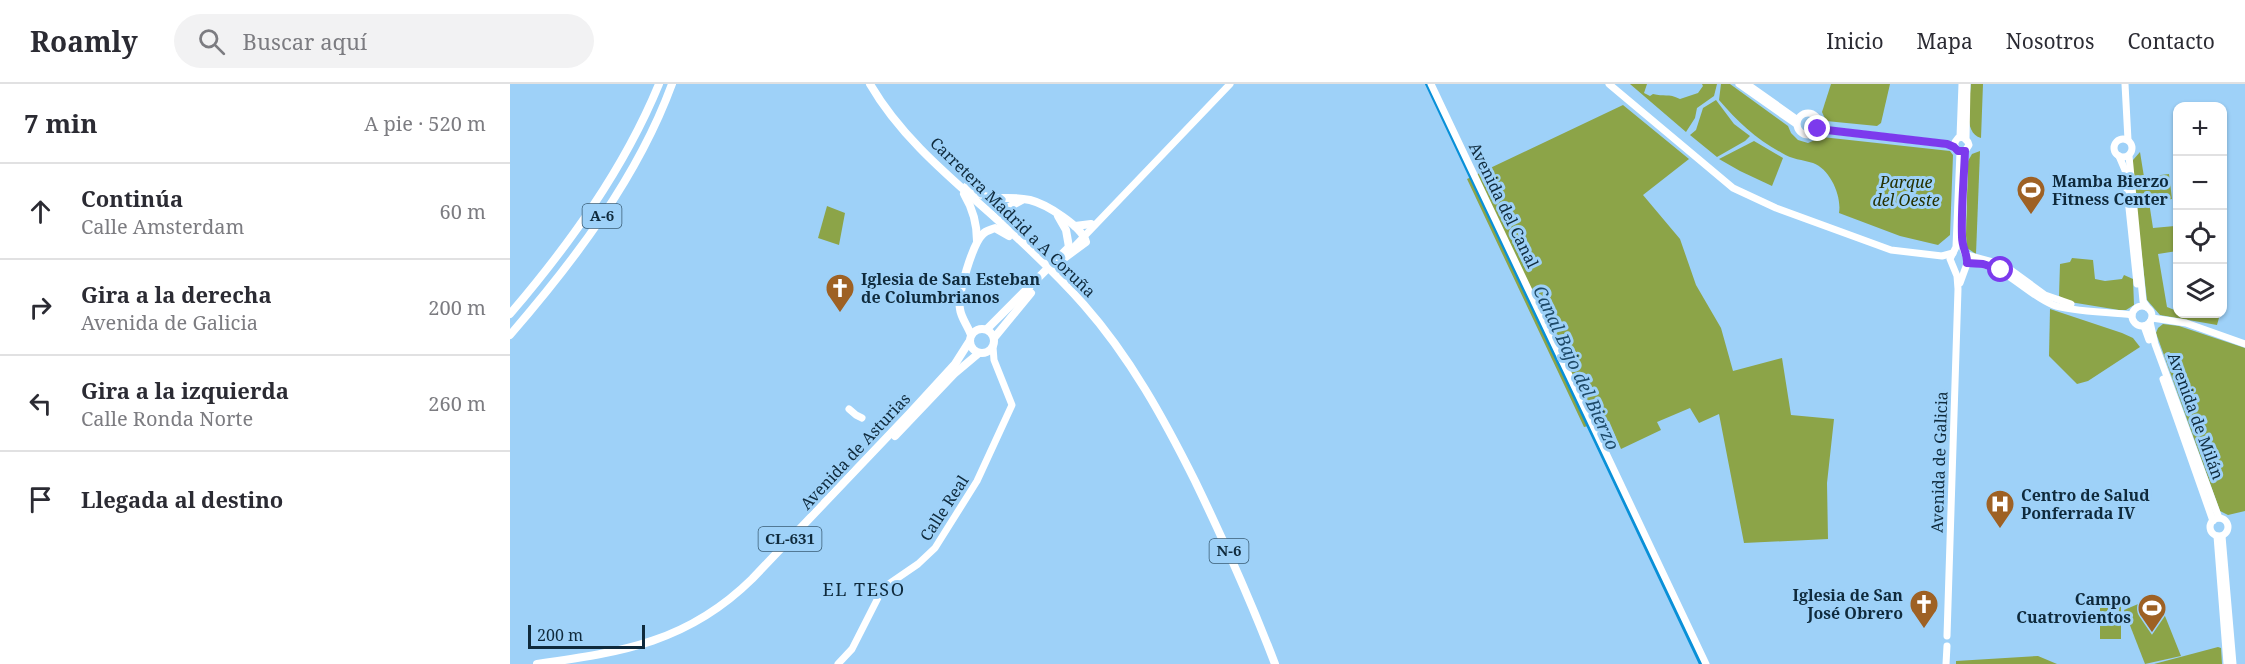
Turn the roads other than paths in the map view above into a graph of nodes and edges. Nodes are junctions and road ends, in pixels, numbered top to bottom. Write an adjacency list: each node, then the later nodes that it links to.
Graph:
1 (659, 84): 34 (highway, A-6)
2 (672, 84): 41 (highway, A-6)
3 (870, 84): 19 (highway, Carretera Madrid a A Coruña / N-6)
4 (1224, 84): 22 (street)
5 (1230, 84): 23 (street)
6 (1431, 84): 55 (street, Avenida del Canal)
7 (1609, 84): 27 (street)
8 (1739, 84): 13 (street)
9 (1747, 84): 13 (street)
10 (1962, 84): 16 (street)
11 (1967, 84): 16 (street)
12 (2122, 84): 15 (street)
13 (1797, 121): 14 (street); 14 (street)
14 (1818, 128): 16 (street)
15 (2125, 139): 17 (street); 18 (street)
16 (1960, 144): 26 (street); 29 (street, Avenida de Galicia)
17 (2119, 156): 18 (street); 33 (street)
18 (2129, 156): 33 (street)
19 (946, 173): 20 (highway); 24 (highway); 30 (highway, Carretera Madrid a A Coruña / N-6)
20 (1026, 200): 21 (highway); 30 (highway)
21 (1056, 213): 23 (highway); 25 (highway)
22 (1091, 224): 23 (highway)
23 (1080, 232): 25 (highway); 28 (highway)
24 (977, 242): 30 (highway); 36 (highway)
25 (1069, 242): 39 (main road, CL-631)
26 (1953, 253): 27 (street); 29 (street); 31 (street)
27 (1920, 254): 31 (street)
28 (1063, 259): 43 (main road, CL-631)
29 (1965, 259): 31 (street); 32 (street, Avenida de Galicia); 35 (street)
30 (1040, 260): 54 (highway, Carretera Madrid a A Coruña / N-6)
31 (1952, 264): 32 (street, Avenida de Galicia)
32 (1958, 289): 56 (street, Avenida de Galicia)
33 (2143, 307): 35 (street); 38 (street)
34 (510, 312)
35 (2132, 315): 38 (street)
36 (964, 319): 39 (highway); 42 (highway)
37 (2163, 319): 38 (street); 40 (street); 44 (street)
38 (2149, 322): 40 (street, Avenida de Milán); 49 (street, Avenida de Milán)
39 (983, 329): 42 (main road, CL-631); 43 (main road)
40 (2151, 332): 49 (street, Avenida de Milán)
41 (510, 336)
42 (970, 338): 45 (main road); 51 (main road, Avenida de Asturias / CL-631)
43 (993, 342): 45 (main road, CL-631); 46 (street)
44 (2245, 344)
45 (982, 353): 46 (street); 52 (main road, Avenida de Asturias / CL-631)
46 (994, 360): 53 (street, Calle Real)
47 (849, 409): 48 (street)
48 (862, 418)
49 (2216, 520): 50 (street); 50 (street)
50 (2220, 536): 57 (street); 58 (street)
51 (537, 664)
52 (573, 664)
53 (838, 664)
54 (1275, 664)
55 (1706, 664)
56 (1946, 664)
57 (2227, 664)
58 (2233, 664)

